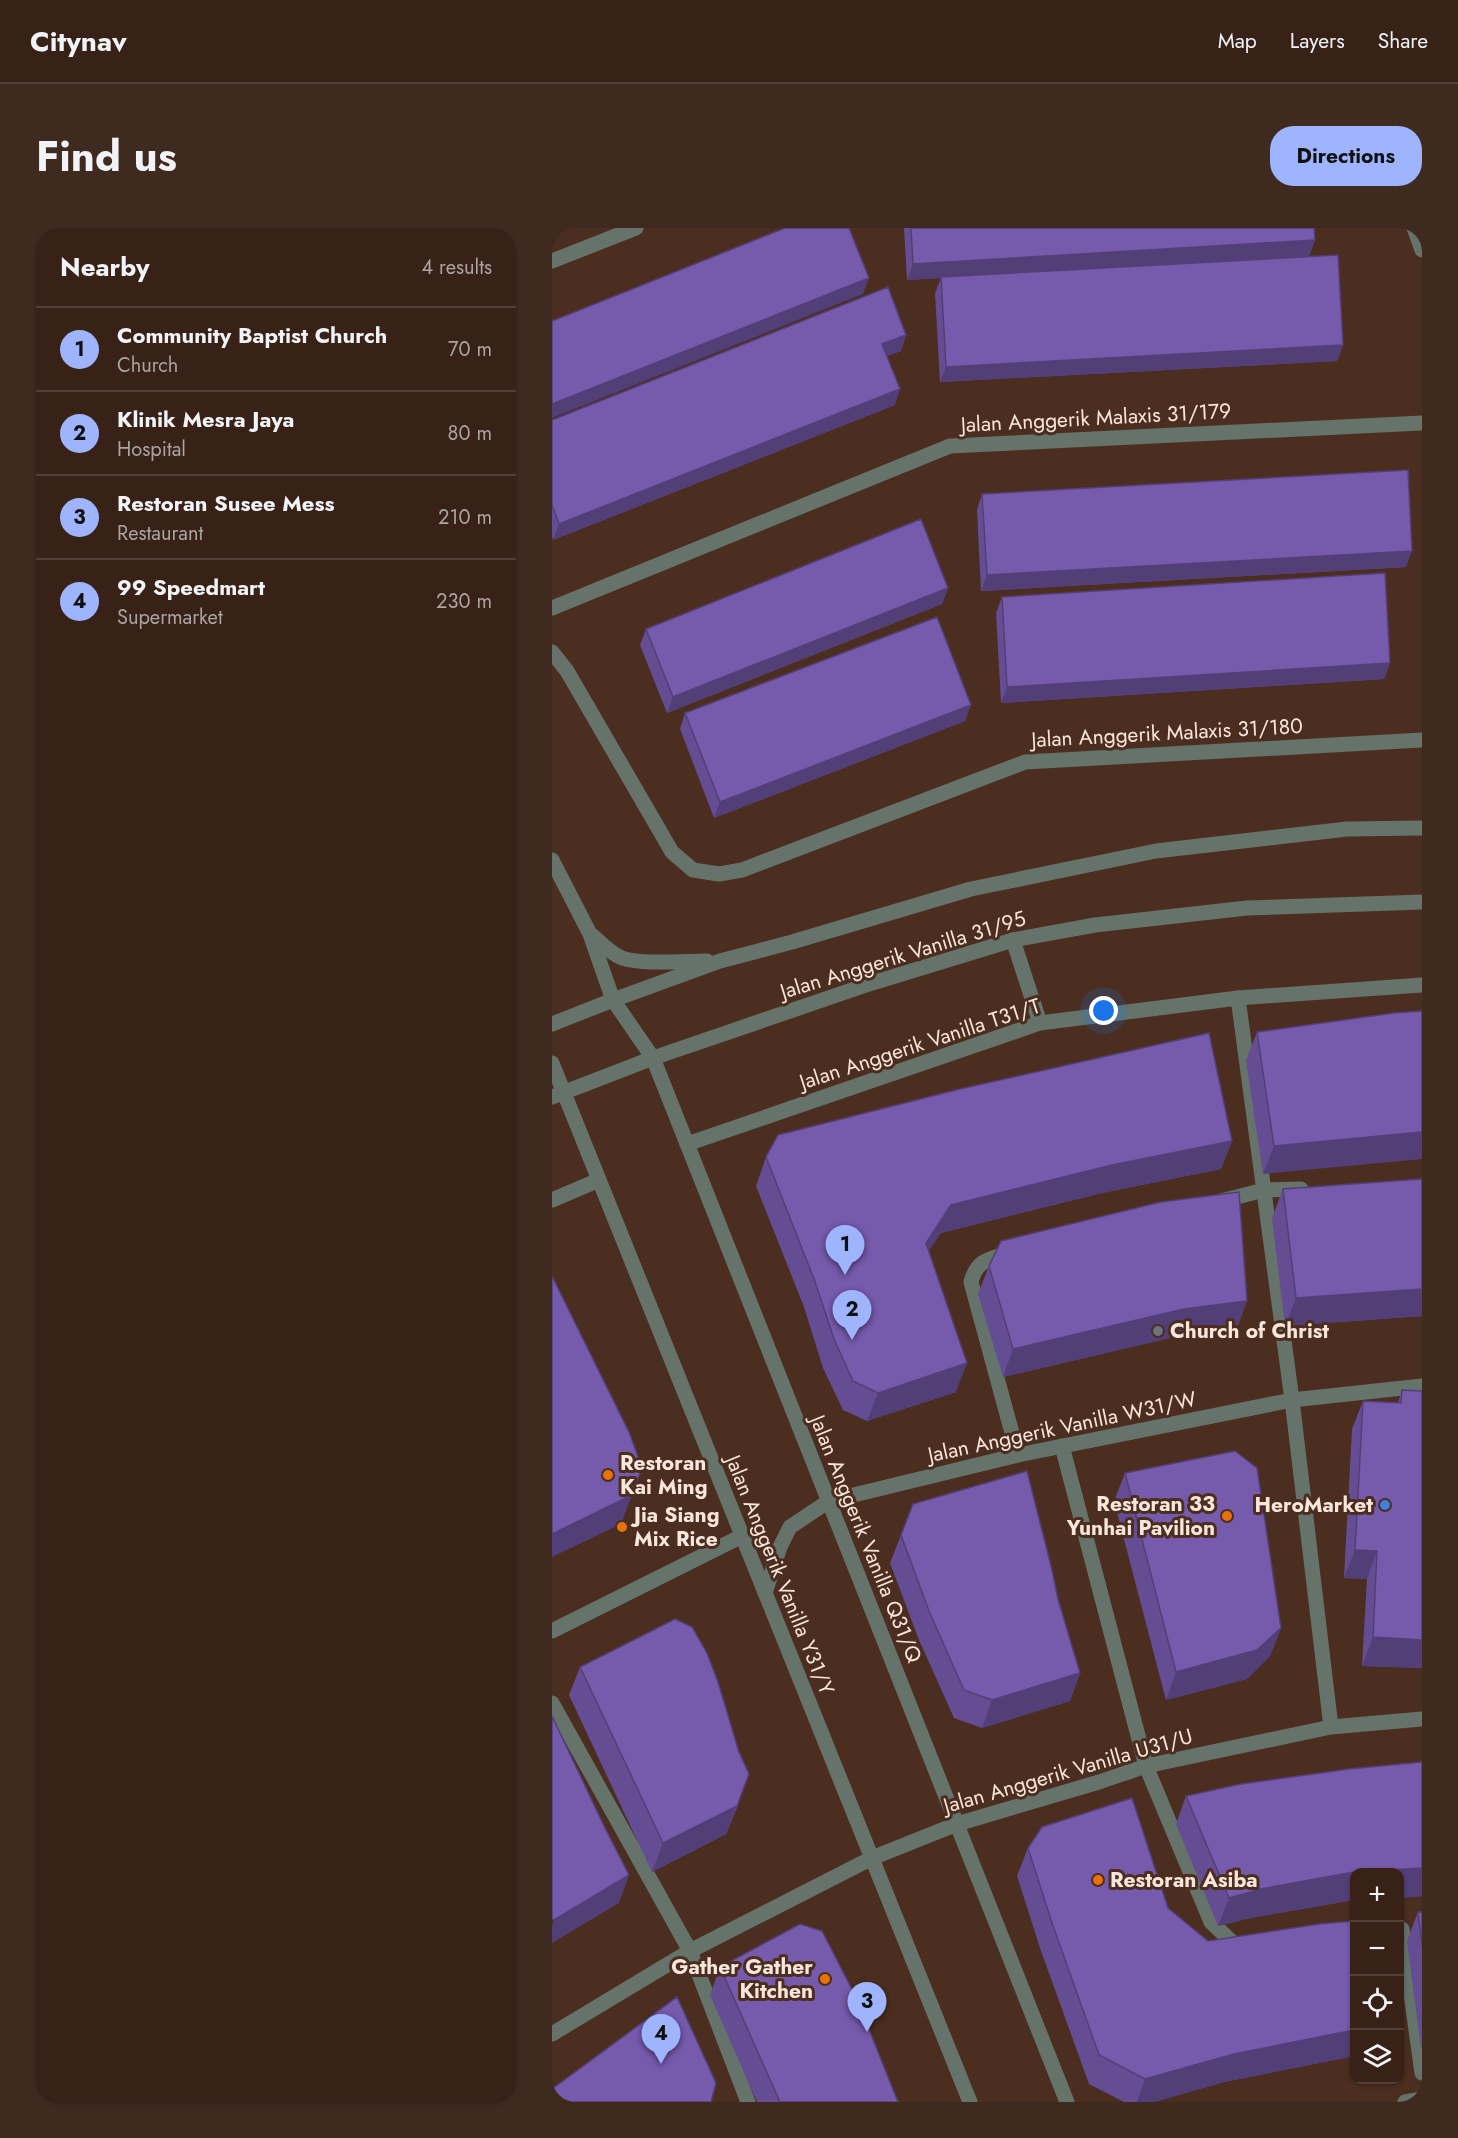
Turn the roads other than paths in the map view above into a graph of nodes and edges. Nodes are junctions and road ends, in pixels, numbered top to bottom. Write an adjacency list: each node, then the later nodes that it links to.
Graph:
1 (636, 228): 4 (street)
2 (1414, 228): 3 (street)
3 (1422, 250)
4 (552, 261)
5 (1422, 423): 6 (street, Jalan Anggerik Malaxis 31/179)
6 (552, 608)
7 (552, 652): 8 (street, Jalan Anggerik Malaxis 31/180)
8 (1422, 740)
9 (1422, 828): 14 (street, Jalan Anggerik Vanilla 31/95)
10 (552, 860): 12 (street)
11 (1422, 902): 13 (street, Jalan Anggerik Vanilla 31/95)
12 (590, 933): 14 (street); 17 (street, Jalan Anggerik Vanilla Q31/Q)
13 (1013, 940): 18 (street); 20 (street, Jalan Anggerik Vanilla 31/95)
14 (720, 961): 17 (street, Jalan Anggerik Vanilla 31/95)
15 (1422, 985): 16 (street, Jalan Anggerik Vanilla T31/T)
16 (1238, 998): 18 (street, Jalan Anggerik Vanilla T31/T); 26 (street)
17 (613, 1000): 19 (street, Jalan Anggerik Vanilla 31/95); 20 (street, Jalan Anggerik Vanilla Q31/Q)
18 (1040, 1023): 23 (street, Jalan Anggerik Vanilla T31/T)
19 (552, 1024)
20 (653, 1058): 22 (street, Jalan Anggerik Vanilla 31/95); 23 (street, Jalan Anggerik Vanilla Q31/Q)
21 (552, 1063): 22 (street, Jalan Anggerik Vanilla Y31/Y)
22 (558, 1095): 24 (street, Jalan Anggerik Vanilla Y31/Y)
23 (687, 1144): 34 (street, Jalan Anggerik Vanilla Q31/Q)
24 (599, 1180): 27 (street); 35 (street, Jalan Anggerik Vanilla Y31/Y)
25 (1320, 1188): 26 (street)
26 (1264, 1191): 28 (street); 31 (street)
27 (552, 1200)
28 (1206, 1204)
29 (1023, 1250): 33 (street)
30 (1422, 1386): 31 (street, Jalan Anggerik Vanilla W31/W)
31 (1292, 1400): 32 (street, Jalan Anggerik Vanilla W31/W); 40 (street)
32 (1062, 1446): 33 (street, Jalan Anggerik Vanilla W31/W); 41 (street)
33 (1018, 1455): 34 (street, Jalan Anggerik Vanilla W31/W)
34 (829, 1501): 36 (street, Jalan Anggerik Vanilla W31/W); 42 (street, Jalan Anggerik Vanilla Q31/Q)
35 (742, 1536): 36 (street, Jalan Anggerik Vanilla Y31/Y); 37 (street)
36 (765, 1593): 43 (street, Jalan Anggerik Vanilla Y31/Y)
37 (552, 1631)
38 (552, 1703): 46 (street)
39 (1422, 1719): 40 (street, Jalan Anggerik Vanilla U31/U)
40 (1331, 1727): 41 (street, Jalan Anggerik Vanilla U31/U)
41 (1146, 1766): 42 (street, Jalan Anggerik Vanilla U31/U); 45 (street)
42 (957, 1824): 43 (street, Jalan Anggerik Vanilla U31/U); 52 (street, Jalan Anggerik Vanilla Q31/Q)
43 (872, 1858): 46 (street, Jalan Anggerik Vanilla U31/U); 51 (street, Jalan Anggerik Vanilla Y31/Y)
44 (1405, 1929): 48 (street)
45 (1262, 1948)
46 (690, 1951): 47 (street, Jalan Anggerik Vanilla U31/U); 50 (street)
47 (552, 2034)
48 (1422, 2073)
49 (1422, 2099): 53 (street)
50 (748, 2102)
51 (970, 2102)
52 (1067, 2102)
53 (1405, 2102)

